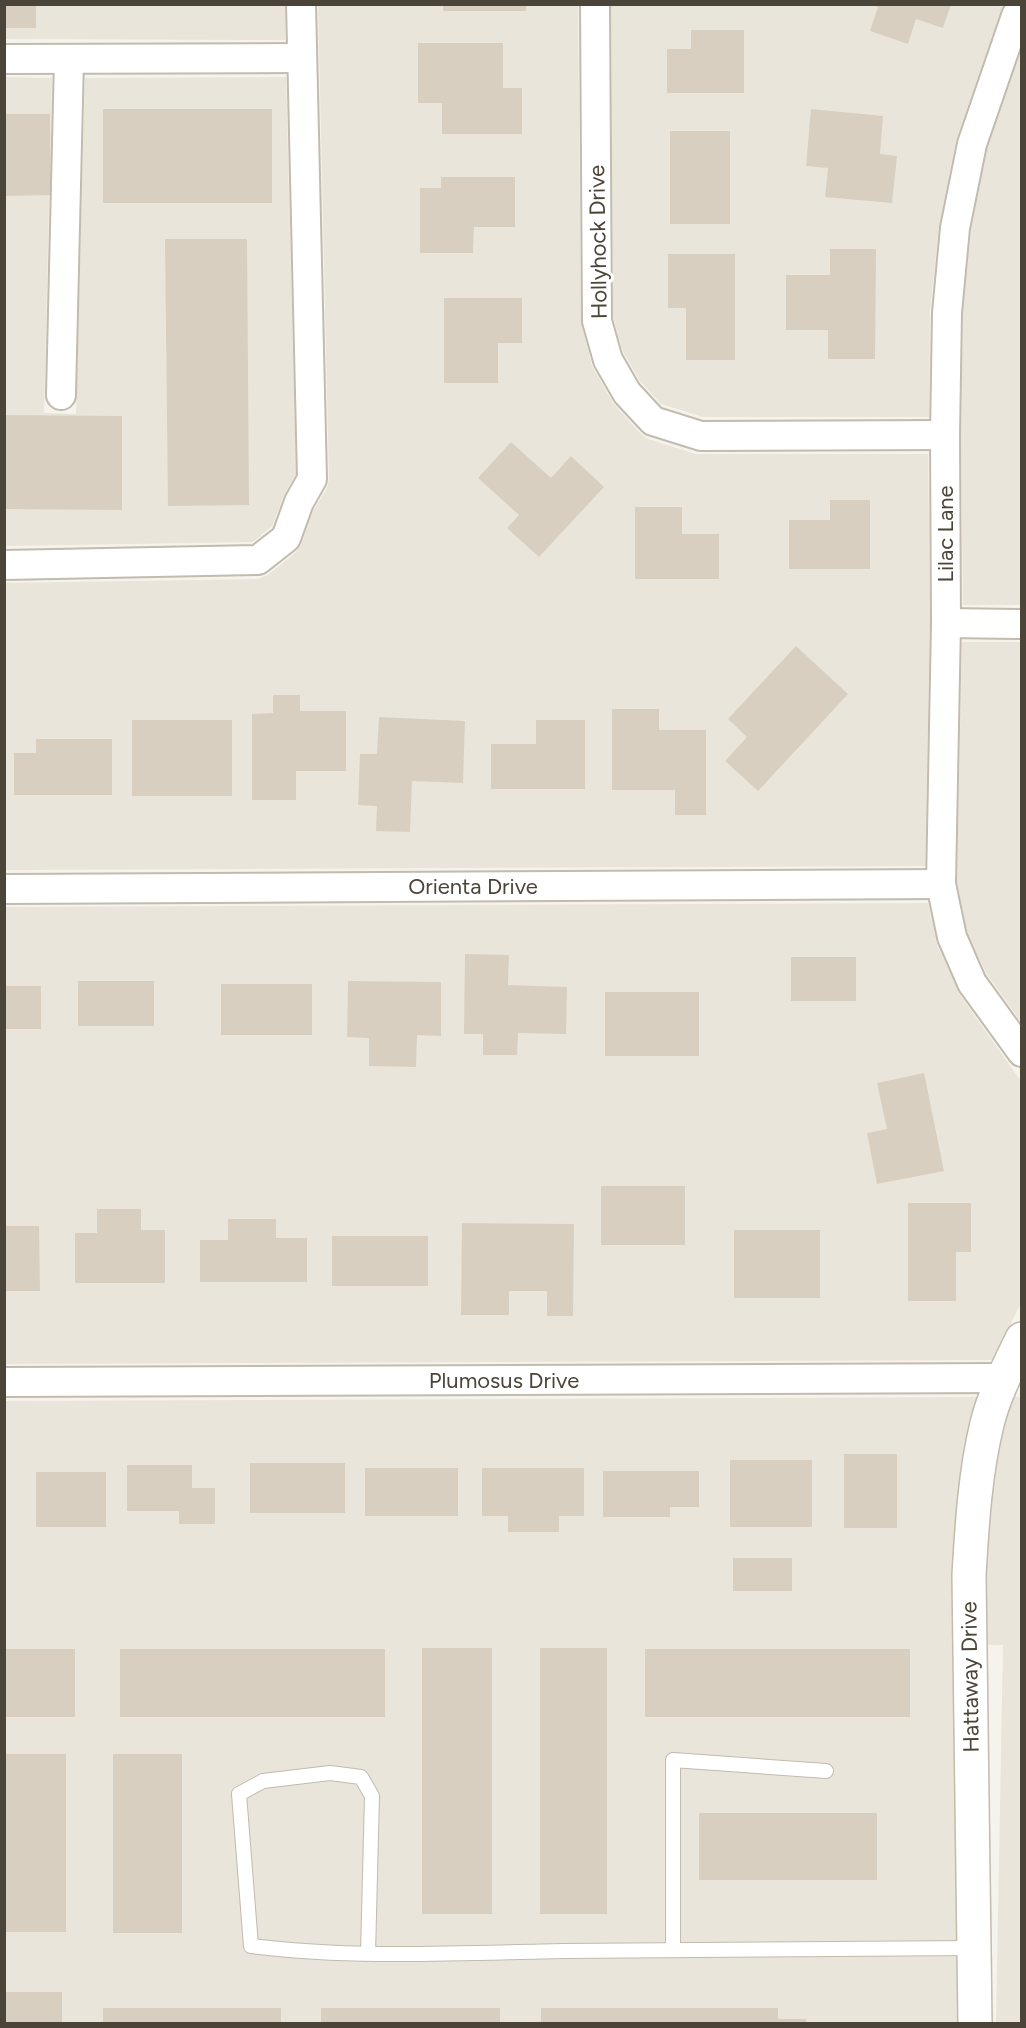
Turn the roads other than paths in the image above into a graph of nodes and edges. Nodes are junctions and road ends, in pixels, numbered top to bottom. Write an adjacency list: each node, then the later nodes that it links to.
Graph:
1 (301, 4): 4 (street)
2 (595, 4): 8 (street, Hollyhock Drive)
3 (1022, 6): 8 (street, Lilac Lane)
4 (302, 58): 6 (street); 9 (street)
5 (4, 59): 6 (street)
6 (69, 59): 7 (street)
7 (61, 395)
8 (945, 435): 10 (street, Lilac Lane)
9 (4, 565)
10 (946, 623): 11 (street); 12 (street, Lilac Lane)
11 (1022, 624)
12 (941, 884): 13 (street, Orienta Drive); 14 (street, Lilac Lane)
13 (4, 889)
14 (1022, 1052)
15 (1022, 1339): 16 (street, Hattaway Drive)
16 (1003, 1378): 17 (street, Plumosus Drive); 19 (street, Hattaway Drive)
17 (4, 1382)
18 (826, 1772): 20 (lane)
19 (974, 1948): 20 (lane); 22 (street, Hattaway Drive)
20 (673, 1949): 21 (lane)
21 (369, 1954): 21 (lane)
22 (975, 2024)

